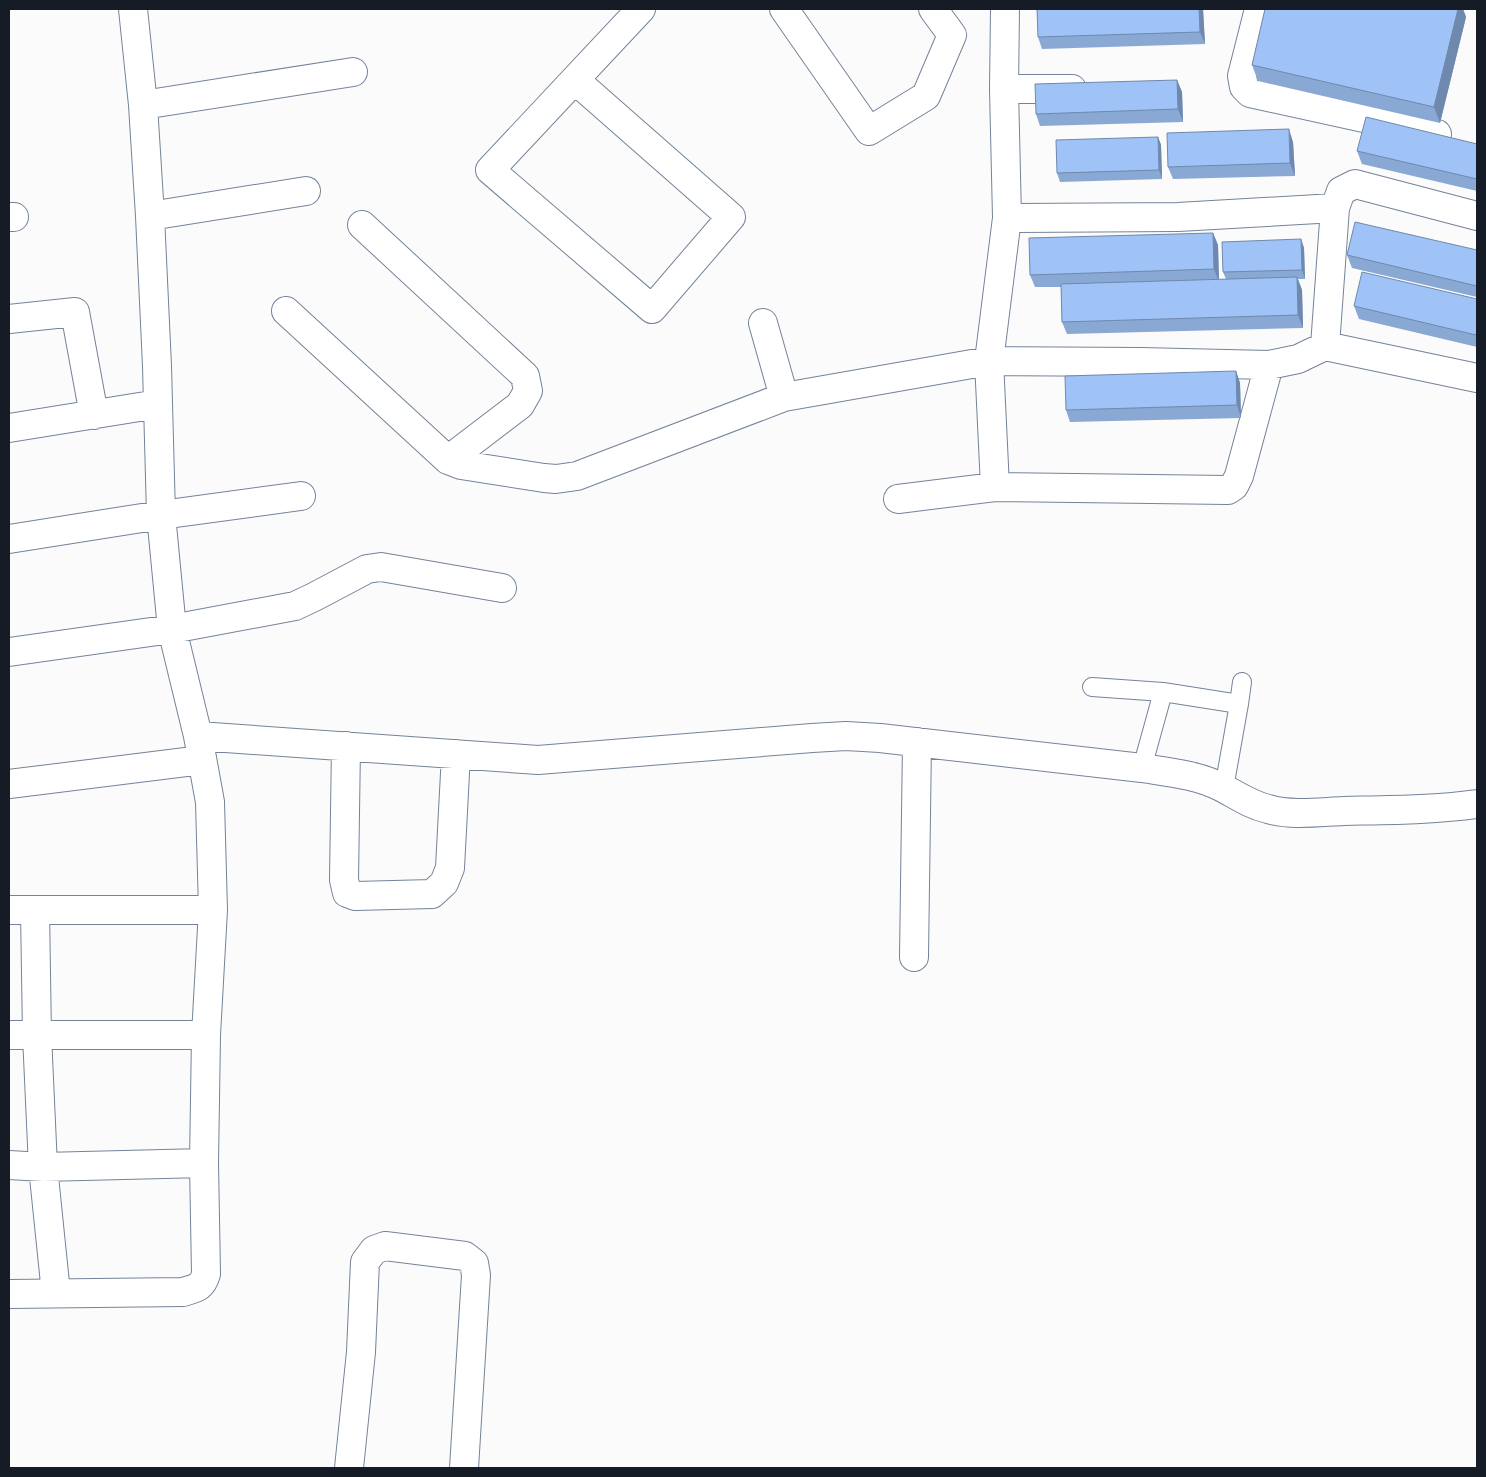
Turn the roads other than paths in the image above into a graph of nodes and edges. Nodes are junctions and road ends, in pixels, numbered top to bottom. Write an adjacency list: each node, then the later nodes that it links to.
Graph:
1 (133, 9): 11 (street)
2 (641, 9): 8 (street)
3 (784, 9): 4 (street)
4 (933, 9)
5 (1005, 9): 9 (street)
6 (1259, 9): 12 (street)
7 (353, 72): 11 (street)
8 (575, 80): 8 (street)
9 (1004, 89): 10 (street); 17 (street)
10 (1092, 90)
11 (143, 105): 15 (street)
12 (1437, 134)
13 (306, 191): 15 (street)
14 (1335, 208): 16 (street); 17 (street); 22 (street)
15 (150, 216): 27 (street)
16 (1477, 216)
17 (1007, 218): 23 (street)
18 (362, 225): 30 (street)
19 (286, 311): 30 (street)
20 (9, 319): 28 (street)
21 (763, 323): 26 (street)
22 (1325, 346): 24 (street); 25 (street)
23 (989, 361): 24 (street); 26 (street); 31 (street)
24 (1269, 365): 31 (street)
25 (1477, 378)
26 (784, 397): 30 (street)
27 (158, 404): 28 (street); 34 (street)
28 (94, 415): 29 (street)
29 (9, 428)
30 (448, 460)
31 (995, 487): 33 (street)
32 (301, 496): 34 (street)
33 (898, 499)
34 (161, 515): 35 (street); 37 (street)
35 (9, 539)
36 (502, 588): 37 (street)
37 (172, 629): 38 (street); 45 (street)
38 (9, 652)
39 (1242, 682): 42 (lane)
40 (1092, 687): 41 (lane)
41 (1163, 692): 42 (lane); 47 (lane)
42 (1239, 704): 49 (lane)
43 (917, 742): 46 (street); 47 (street); 53 (street)
44 (346, 746): 45 (street); 46 (street); 46 (street)
45 (200, 748): 48 (street); 52 (street)
46 (456, 754)
47 (1142, 768): 49 (street)
48 (9, 784)
49 (1224, 788): 50 (street)
50 (1477, 804)
51 (22, 910): 52 (street); 55 (street)
52 (213, 910): 56 (street)
53 (914, 957)
54 (9, 1035): 55 (street)
55 (37, 1035): 56 (street); 59 (street)
56 (206, 1035): 57 (street)
57 (204, 1163): 59 (street); 60 (street)
58 (9, 1165): 59 (street)
59 (43, 1167): 60 (street)
60 (56, 1293): 61 (street)
61 (9, 1294)
62 (349, 1468): 63 (street)
63 (464, 1468)

